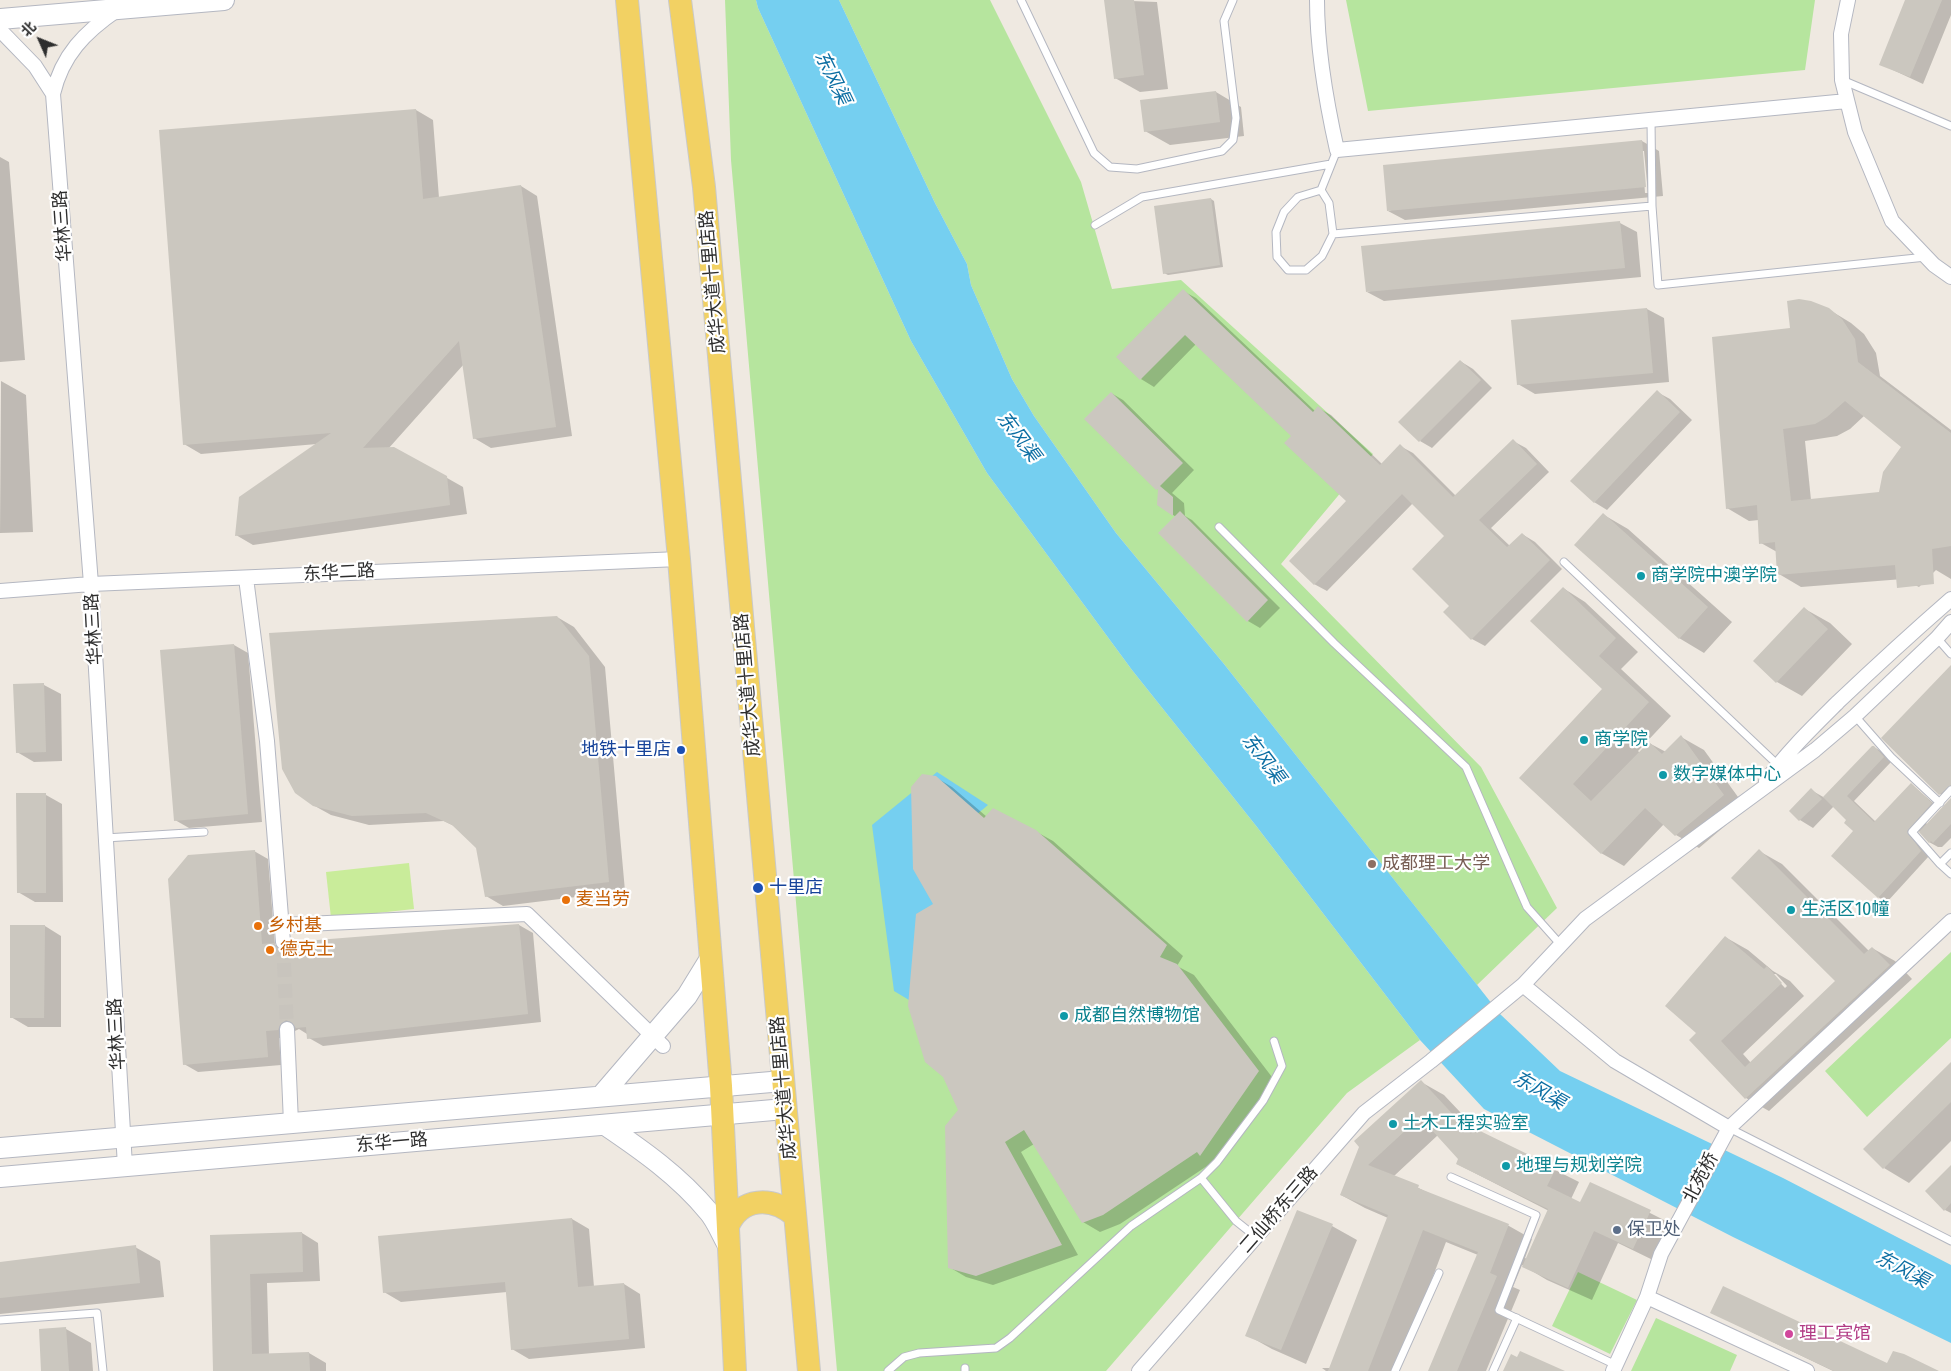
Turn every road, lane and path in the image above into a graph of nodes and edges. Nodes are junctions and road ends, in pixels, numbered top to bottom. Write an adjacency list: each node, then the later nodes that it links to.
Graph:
1 (224, 0): 8 (street)
2 (627, 0): 25 (main road)
3 (680, 0): 52 (main road, 成华大道十里店路)
4 (1021, 0): 5 (lane)
5 (1233, 0)
6 (1317, 0): 16 (street)
7 (1848, 0): 11 (street)
8 (118, 9): 9 (street); 12 (street)
9 (0, 19)
10 (0, 30): 12 (street)
11 (1842, 80): 13 (street); 15 (lane)
12 (53, 94): 28 (street, 华林三路)
13 (1847, 101): 14 (street); 22 (street)
14 (1651, 120): 16 (street); 19 (lane)
15 (1951, 126)
16 (1337, 150): 17 (lane)
17 (1331, 164): 18 (lane); 20 (lane)
18 (1321, 190): 21 (lane); 21 (lane)
19 (1652, 206): 21 (lane); 22 (lane)
20 (1095, 225)
21 (1333, 234)
22 (1927, 257): 23 (street)
23 (1951, 277)
24 (1219, 527): 46 (lane)
25 (679, 558): 27 (street, 东华二路); 47 (main road)
26 (1564, 562): 35 (lane)
27 (246, 578): 28 (street, 东华二路); 44 (street)
28 (91, 584): 29 (street, 东华二路); 39 (street, 华林三路)
29 (0, 591)
30 (1951, 599): 35 (street)
31 (1951, 622): 32 (street)
32 (1937, 638): 33 (lane); 34 (street)
33 (1951, 654)
34 (1856, 716): 35 (street); 37 (lane)
35 (1782, 768): 46 (street, 二仙桥东三路)
36 (1951, 790): 37 (lane)
37 (1940, 803): 41 (lane)
38 (204, 832): 39 (lane)
39 (106, 838): 60 (street, 华林三路)
40 (1951, 854): 41 (lane)
41 (1940, 864): 42 (lane)
42 (1951, 874)
43 (1951, 920): 59 (street, 北苑桥)
44 (283, 925): 45 (street); 50 (street)
45 (283, 942)
46 (1560, 944): 48 (street, 二仙桥东三路)
47 (711, 957): 50 (street); 53 (main road)
48 (1523, 985): 59 (street); 68 (street, 二仙桥东三路)
49 (287, 1029): 57 (street)
50 (658, 1041): 54 (street)
51 (1274, 1041): 65 (lane)
52 (783, 1081): 53 (street, 东华一路); 55 (main road, 成华大道十里店路)
53 (721, 1086): 54 (street, 东华一路); 56 (main road)
54 (601, 1096): 57 (street, 东华一路)
55 (785, 1109): 56 (street, 东华一路); 66 (main road, 成华大道十里店路)
56 (723, 1115): 58 (street, 东华一路); 67 (main road)
57 (291, 1123): 60 (street, 东华一路)
58 (605, 1125): 62 (street, 东华一路); 67 (street)
59 (1726, 1134): 69 (lane); 71 (street, 北苑桥)
60 (123, 1137): 61 (street, 东华一路); 62 (street, 华林三路)
61 (0, 1148)
62 (125, 1166): 63 (street, 东华一路)
63 (0, 1177)
64 (1451, 1177): 72 (lane)
65 (1201, 1178): 68 (lane); 78 (lane)
66 (795, 1216): 67 (main road); 77 (main road, 成华大道十里店路)
67 (728, 1237): 76 (main road)
68 (1256, 1237): 79 (street, 二仙桥东三路)
69 (1951, 1241)
70 (1439, 1273): 80 (lane)
71 (1647, 1297): 74 (street, 北苑桥); 82 (street)
72 (1517, 1318): 74 (lane); 81 (lane)
73 (0, 1320): 75 (lane)
74 (1614, 1368)
75 (103, 1371)
76 (736, 1371)
77 (809, 1371)
78 (888, 1371)
79 (1139, 1371)
80 (1395, 1371)
81 (1493, 1371)
82 (1807, 1371)

